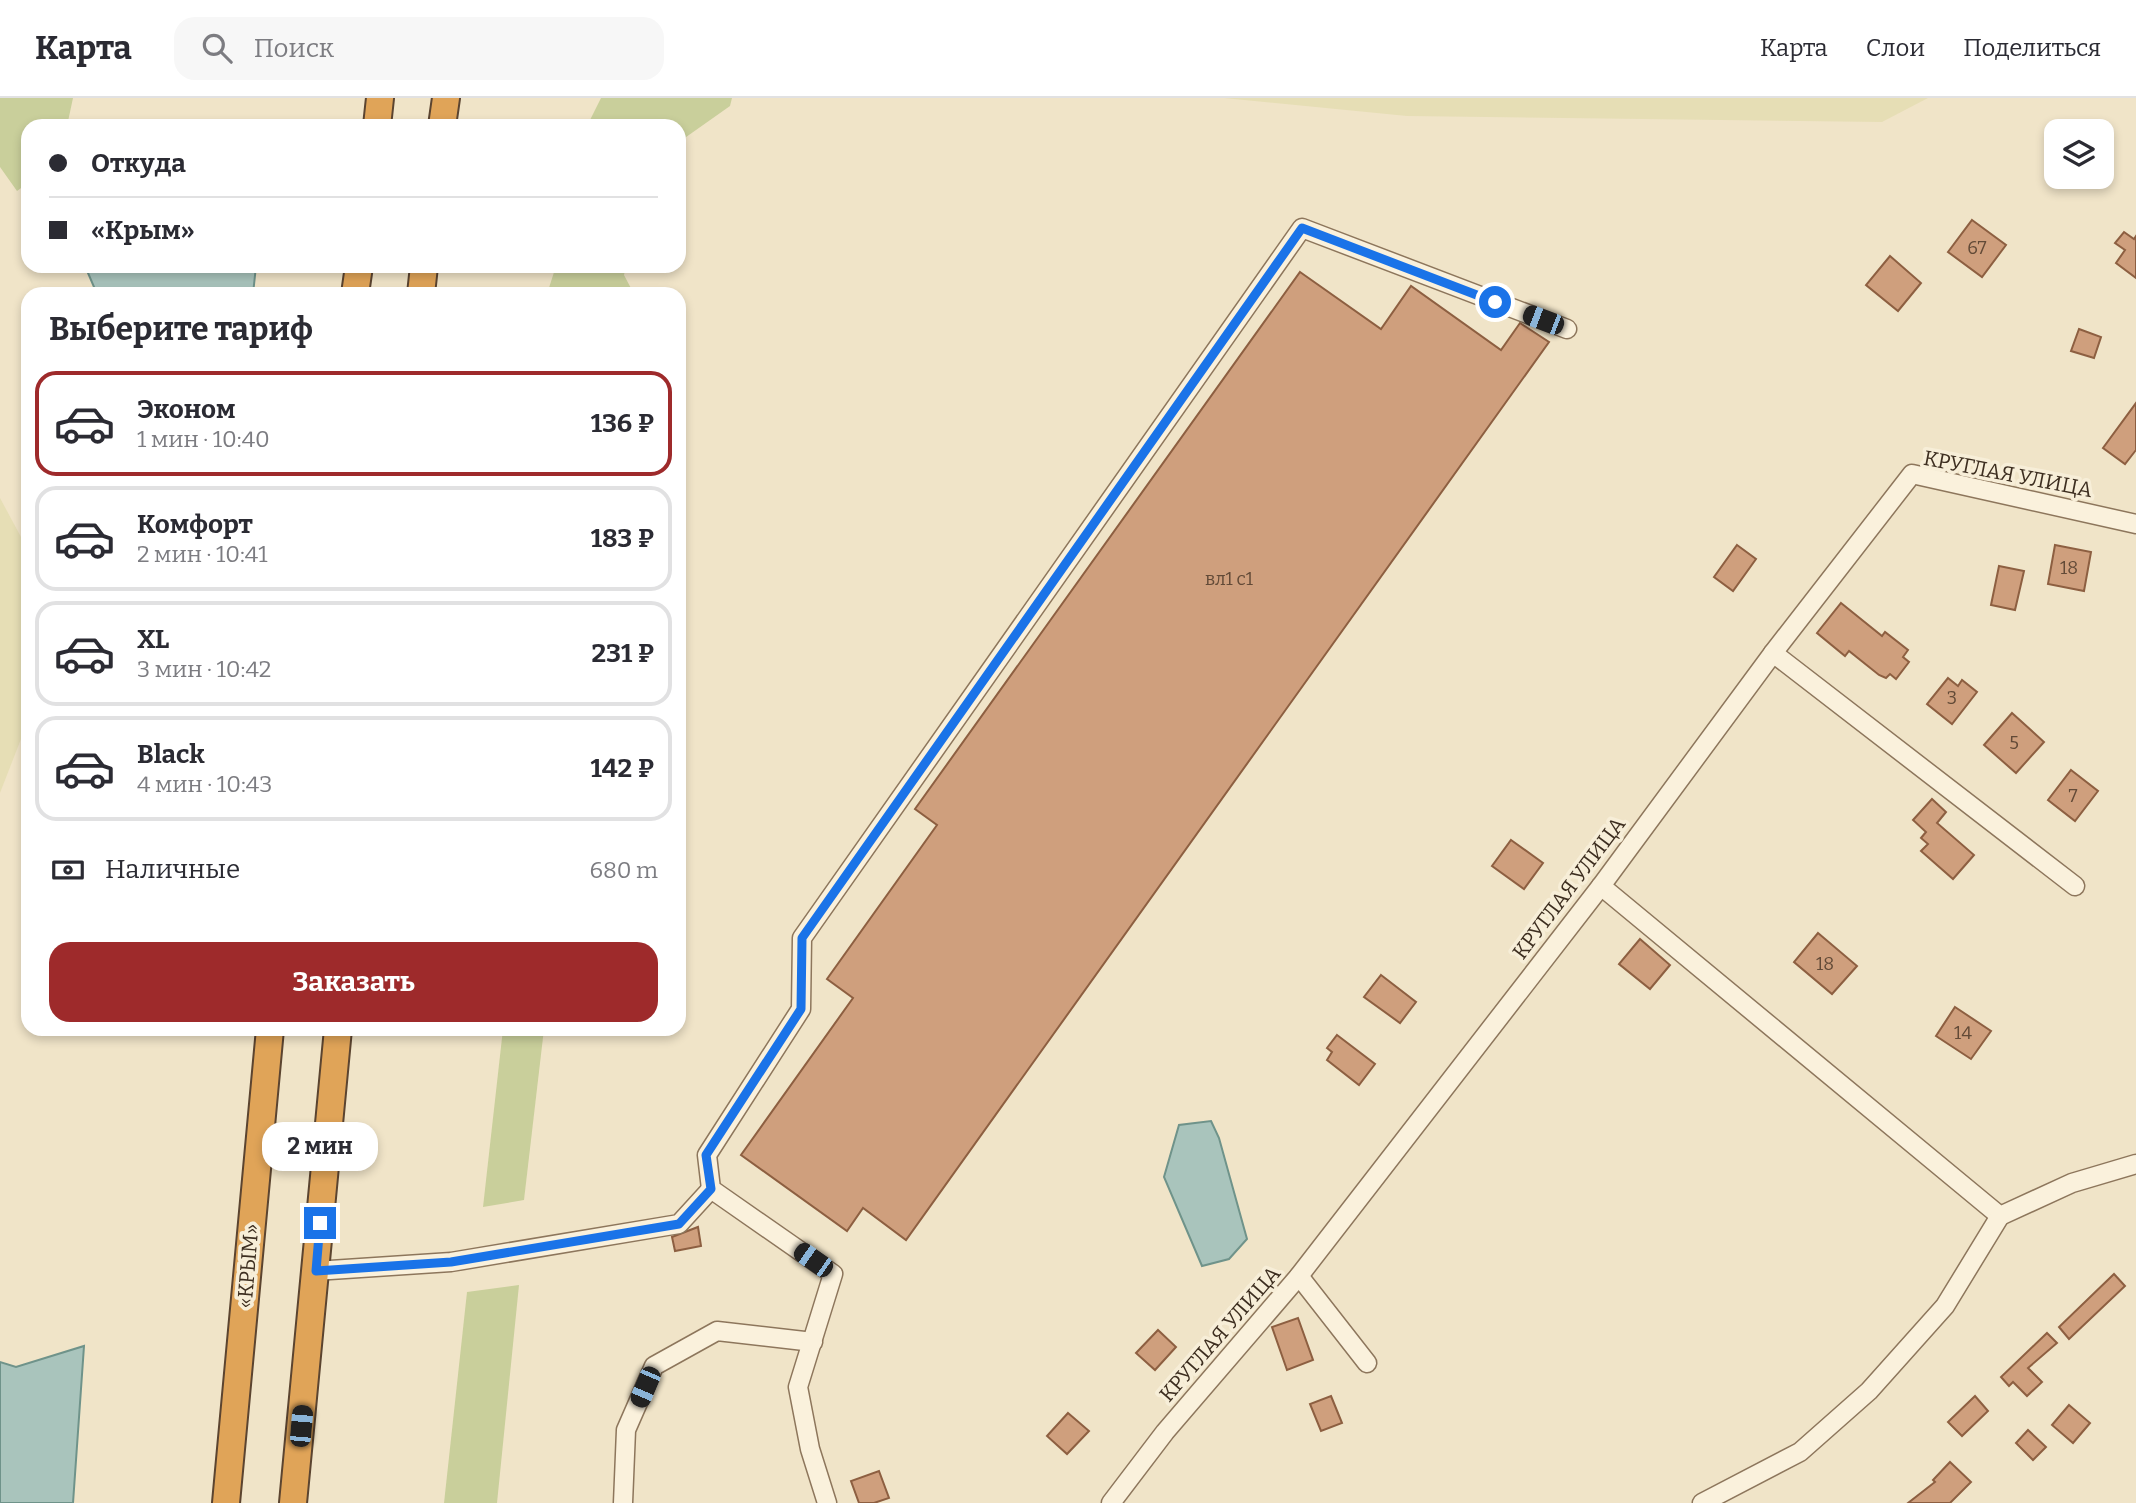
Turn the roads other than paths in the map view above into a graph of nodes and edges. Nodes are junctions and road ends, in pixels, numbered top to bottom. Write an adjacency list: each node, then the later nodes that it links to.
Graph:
1 (380, 98): 3 (highway)
2 (446, 98): 4 (highway)
3 (378, 119)
4 (443, 119)
5 (1567, 330): 13 (street)
6 (2136, 524): 7 (street, КРУГЛАЯ УЛИЦА)
7 (1773, 653): 8 (street, КРУГЛАЯ УЛИЦА); 9 (street)
8 (1601, 886): 14 (street); 16 (street, КРУГЛАЯ УЛИЦА)
9 (2074, 886)
10 (269, 1036): 19 (highway, «КРЫМ»)
11 (337, 1036): 15 (highway)
12 (2136, 1164): 14 (street)
13 (711, 1189): 15 (street); 17 (street)
14 (2000, 1216): 24 (street)
15 (316, 1271): 20 (highway)
16 (1299, 1276): 18 (street); 23 (street, КРУГЛАЯ УЛИЦА)
17 (813, 1342): 21 (street); 22 (street)
18 (1367, 1363)
19 (226, 1503)
20 (293, 1503)
21 (622, 1503)
22 (827, 1503)
23 (1111, 1503)
24 (1702, 1503)

